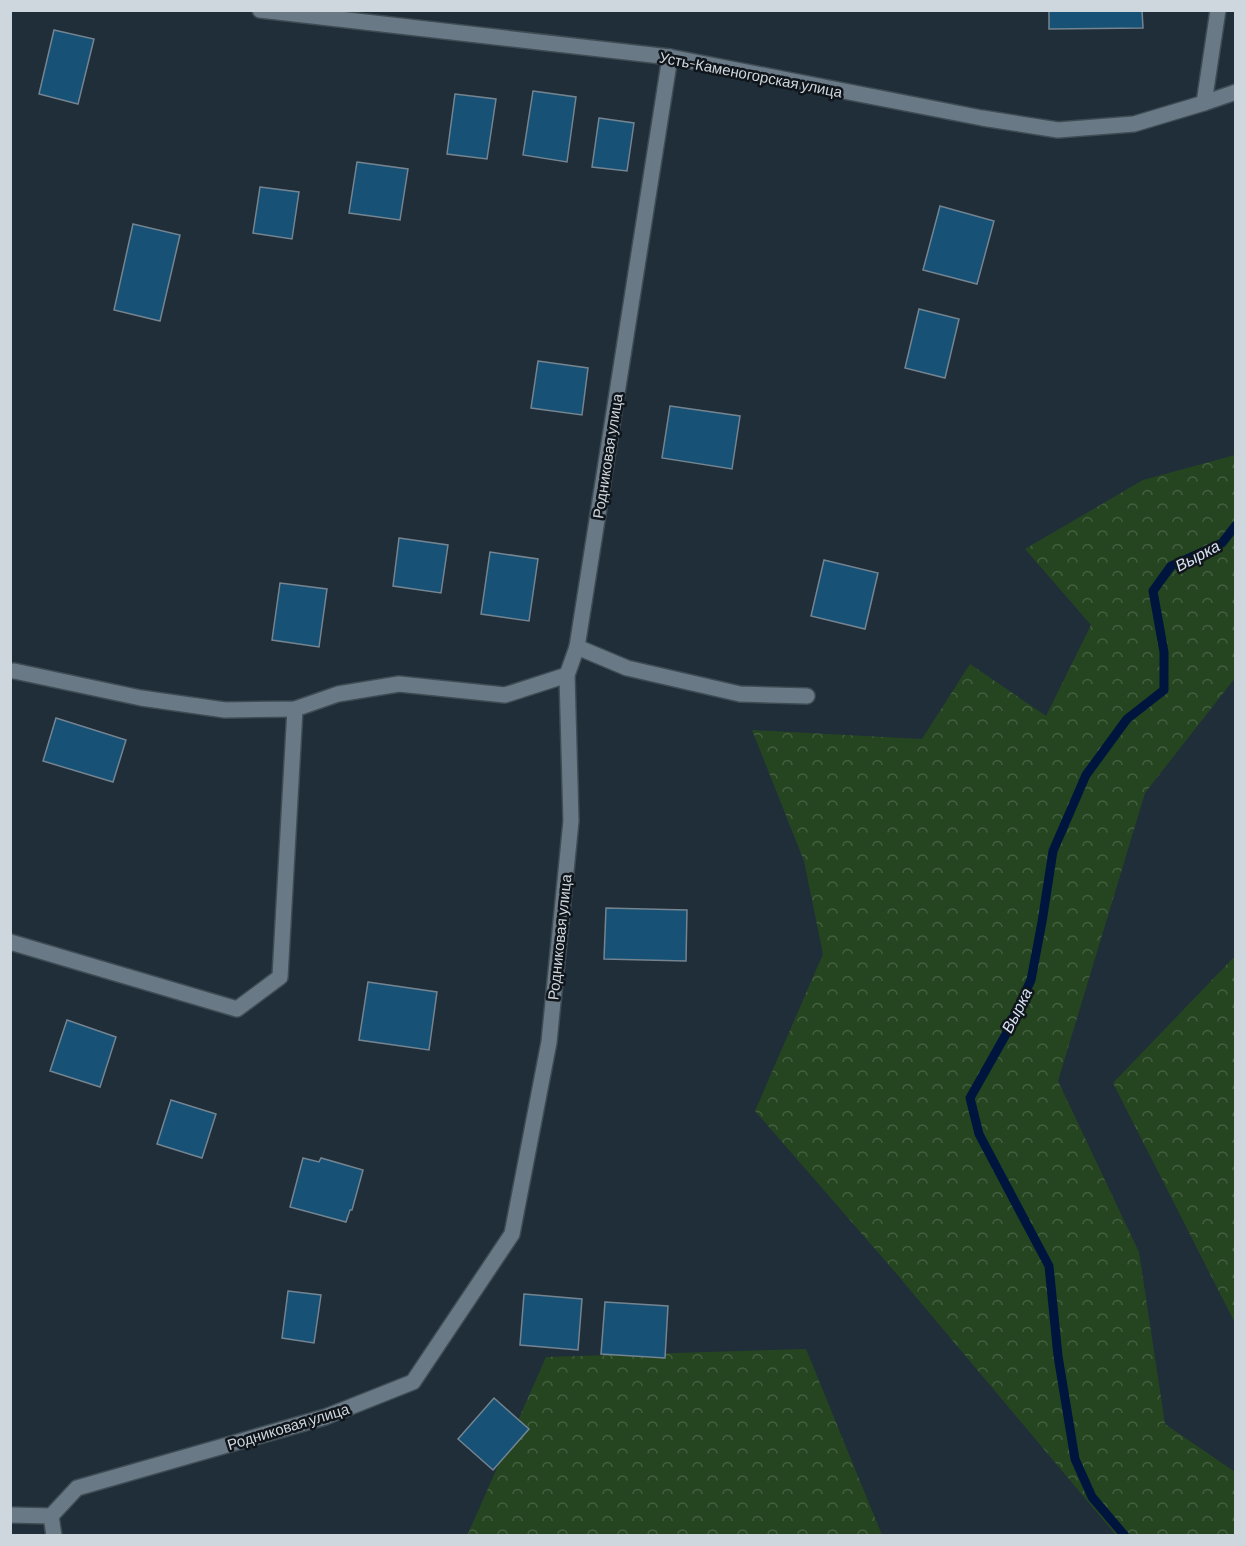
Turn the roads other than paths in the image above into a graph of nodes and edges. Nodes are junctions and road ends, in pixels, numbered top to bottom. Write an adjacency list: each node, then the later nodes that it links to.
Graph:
1 (260, 10): 3 (street, Усть-Каменогорская улица)
2 (1218, 10): 5 (street)
3 (670, 57): 5 (street, Усть-Каменогорская улица); 6 (street, Родниковая улица)
4 (1236, 92): 5 (street, Усть-Каменогорская улица)
5 (1204, 103)
6 (577, 648): 8 (street, Родниковая улица); 9 (street)
7 (14, 671): 10 (street)
8 (567, 675): 10 (street); 13 (street, Родниковая улица)
9 (807, 696)
10 (295, 709): 11 (street)
11 (10, 942)
12 (10, 1515): 13 (street)
13 (51, 1516): 14 (street)
14 (54, 1536)

